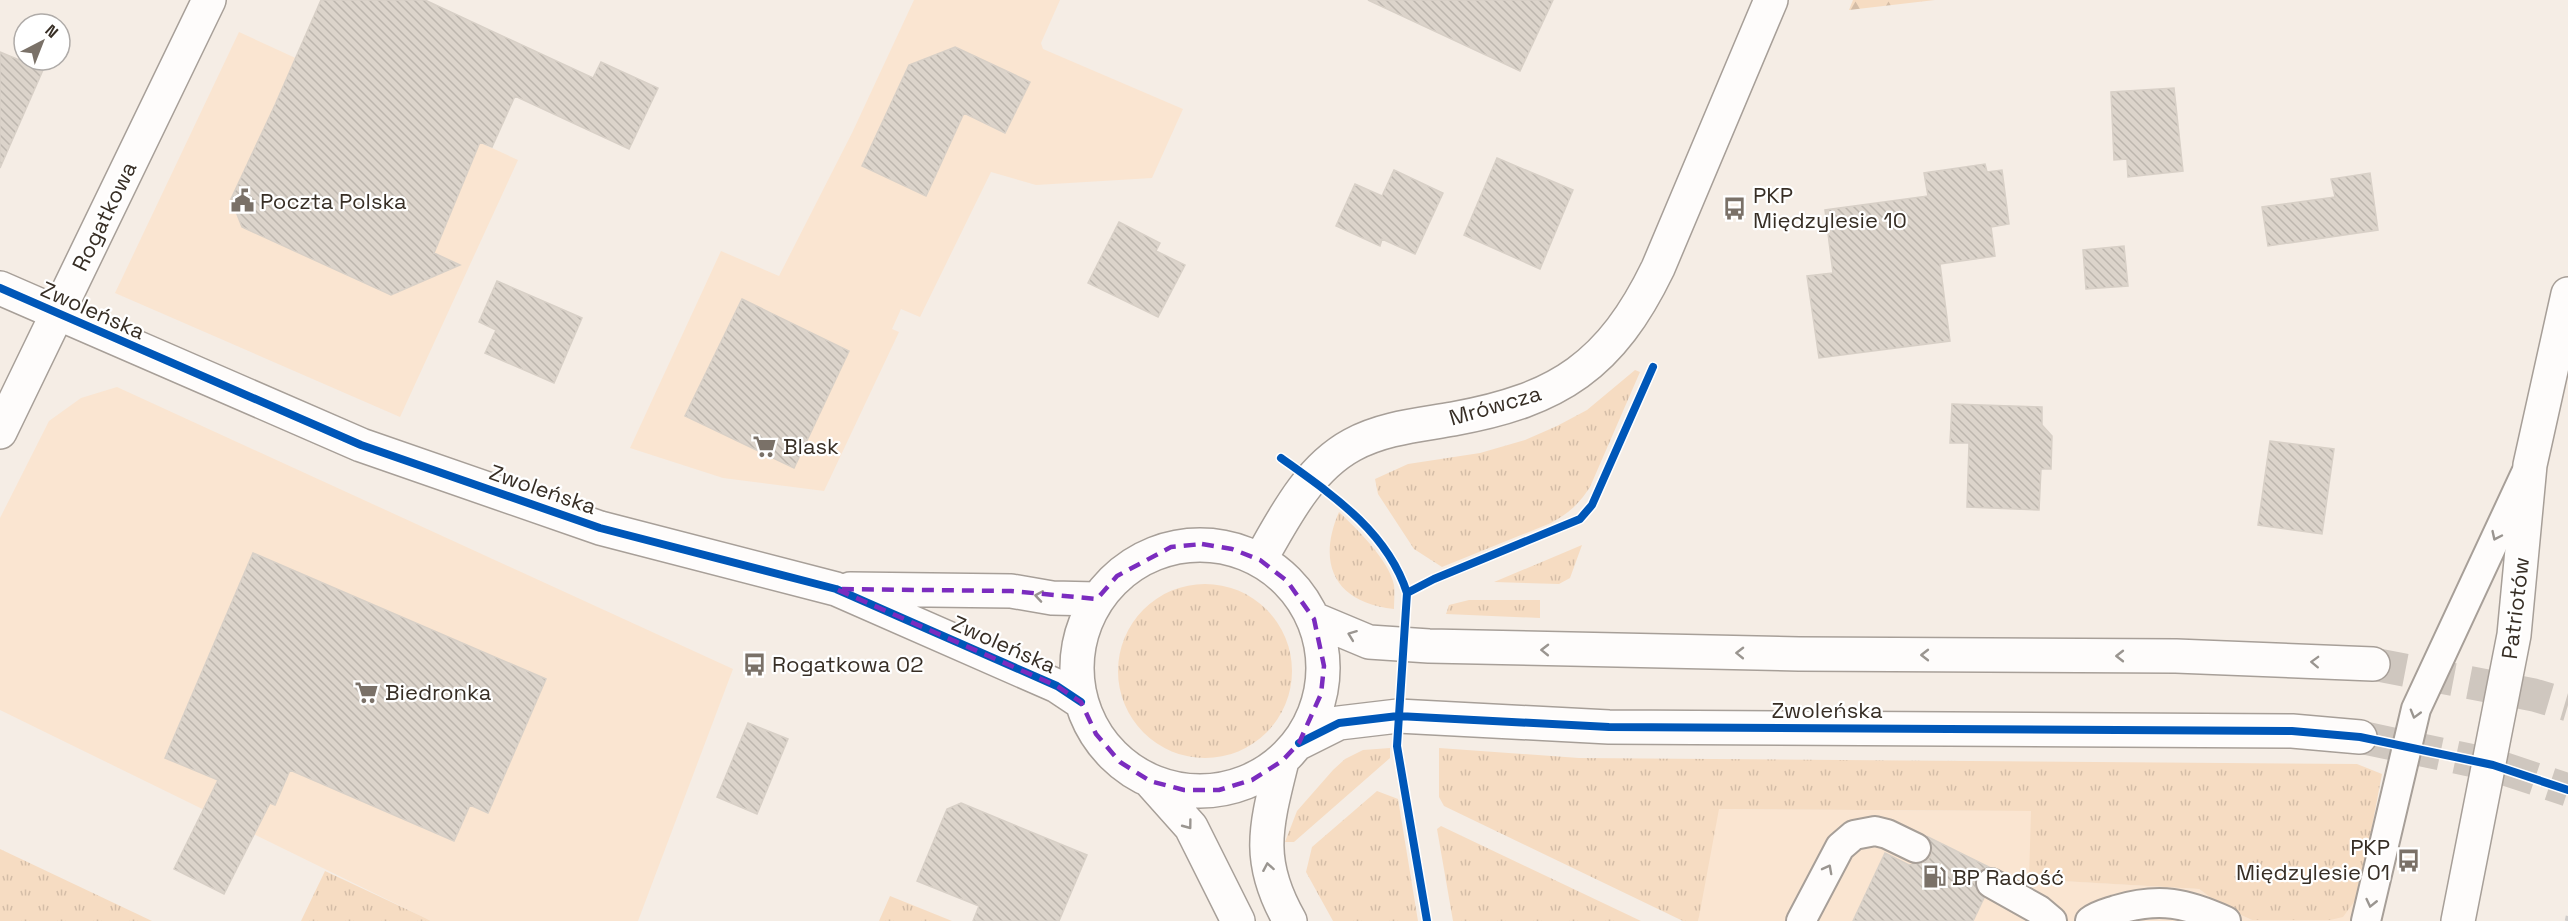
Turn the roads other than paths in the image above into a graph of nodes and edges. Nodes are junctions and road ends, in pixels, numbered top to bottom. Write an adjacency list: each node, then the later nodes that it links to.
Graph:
1 (209, 0): 5 (street, Rogatkowa)
2 (1771, 0): 8 (street, Mrówcza)
3 (0, 288): 5 (street, Zwoleńska)
4 (2568, 294): 7 (street, Patriotów)
5 (56, 314): 6 (street, Rogatkowa); 9 (street, Zwoleńska)
6 (0, 432)
7 (2530, 465): 26 (lane, one-way to 26); 27 (street, Patriotów)
8 (1260, 560): 10 (street); 11 (street)
9 (836, 589): 10 (street, Zwoleńska, one-way to 9); 13 (street, Zwoleńska)
10 (1097, 599): 13 (street)
11 (1314, 619): 12 (street, one-way to 11); 15 (street)
12 (2373, 664)
13 (1081, 702): 16 (street)
14 (2360, 737): 15 (street, Zwoleńska)
15 (1290, 752): 16 (street, Zwoleńska); 22 (street, one-way to 15)
16 (1150, 781): 21 (street, one-way to 21)
17 (1916, 848): 23 (lane, one-way to 17)
18 (1991, 883): 24 (lane)
19 (2155, 912): 20 (lane); 25 (lane)
20 (2096, 920)
21 (1238, 921)
22 (1290, 921)
23 (1801, 921)
24 (2052, 921)
25 (2226, 921)
26 (2366, 921)
27 (2458, 921)

